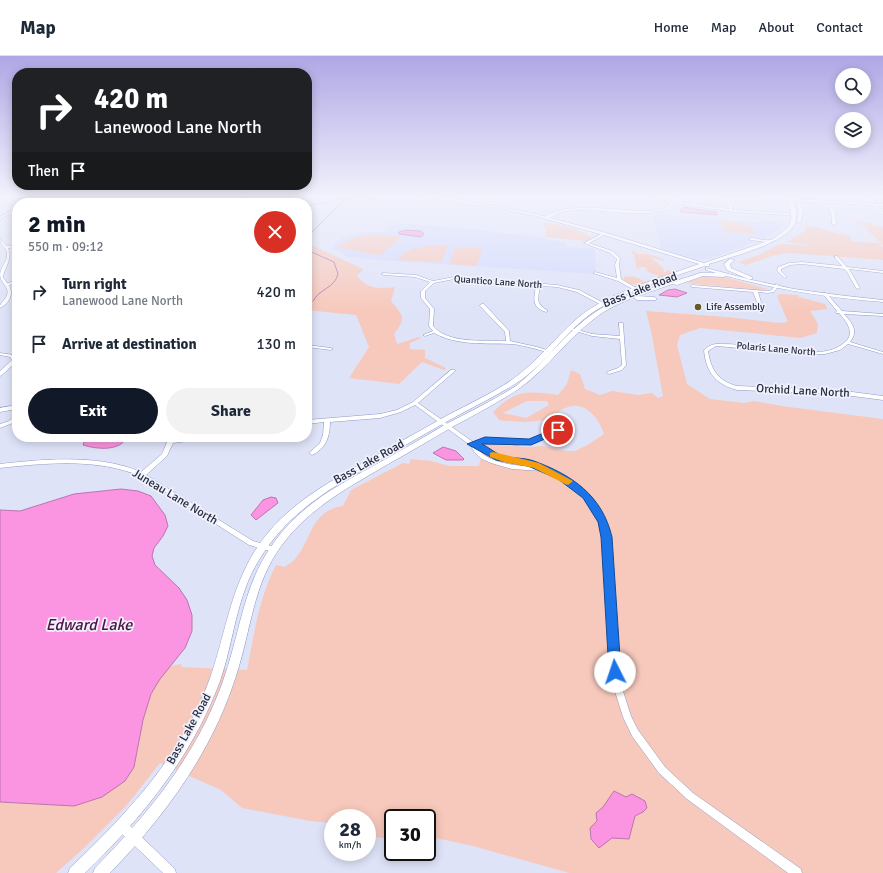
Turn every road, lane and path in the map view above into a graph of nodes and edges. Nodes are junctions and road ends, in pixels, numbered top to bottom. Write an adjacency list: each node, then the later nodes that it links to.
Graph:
1 (602, 235): 10 (main road); 11 (main road); 23 (street)
2 (780, 235): 5 (main road, Bass Lake Road)
3 (786, 235): 12 (main road, Bass Lake Road)
4 (0, 240): 8 (street)
5 (771, 241): 6 (main road, Bass Lake Road); 6 (main road)
6 (760, 245): 13 (main road, Bass Lake Road)
7 (12, 247): 8 (street)
8 (7, 248): 26 (street)
9 (836, 257): 15 (street)
10 (679, 260): 14 (main road); 16 (main road)
11 (691, 260): 13 (main road); 14 (main road)
12 (732, 260): 14 (main road, Bass Lake Road); 22 (main road)
13 (716, 261): 14 (main road, Bass Lake Road)
14 (706, 267): 16 (main road, Bass Lake Road); 20 (street); 22 (street); 30 (main road, Bass Lake Road)
15 (847, 269): 17 (street); 21 (street); 31 (street)
16 (685, 272): 32 (main road, Bass Lake Road)
17 (883, 272)
18 (596, 273): 23 (street)
19 (384, 274): 24 (street, Quantico Lane North)
20 (724, 275): 29 (street); 30 (main road)
21 (785, 277)
22 (750, 278): 29 (street)
23 (619, 280): 32 (street)
24 (433, 282): 27 (street, Quantico Lane North); 48 (street)
25 (12, 283): 26 (street)
26 (8, 284): 42 (street)
27 (538, 285): 38 (street, Quantico Lane North); 43 (street)
28 (692, 286): 33 (street)
29 (777, 286): 33 (street); 34 (street)
30 (662, 287): 36 (main road, Bass Lake Road)
31 (858, 288)
32 (637, 290): 36 (main road); 38 (main road, Bass Lake Road)
33 (755, 291): 40 (street)
34 (826, 295): 37 (street); 44 (street)
35 (654, 298): 36 (main road)
36 (628, 299): 41 (main road, Bass Lake Road)
37 (883, 300)
38 (603, 304): 41 (street, Quantico Lane North); 47 (main road, Bass Lake Road)
39 (482, 305): 51 (street)
40 (757, 306)
41 (609, 307): 47 (main road, Bass Lake Road)
42 (0, 308)
43 (546, 311)
44 (838, 312): 45 (street); 52 (street)
45 (883, 315)
46 (621, 324): 50 (street)
47 (574, 330): 50 (street); 55 (main road, Bass Lake Road)
48 (434, 332): 49 (street); 51 (street)
49 (425, 334)
50 (621, 338): 61 (street)
51 (508, 343): 55 (street)
52 (848, 343): 56 (street); 63 (street, Polaris Lane North)
53 (312, 347): 54 (street)
54 (331, 349)
55 (553, 353): 72 (main road, Bass Lake Road)
56 (883, 353)
57 (0, 354): 58 (street)
58 (12, 357)
59 (12, 364): 62 (street)
60 (452, 371): 65 (street)
61 (609, 373)
62 (0, 374)
63 (723, 383): 64 (street, Orchid Lane North)
64 (883, 398)
65 (415, 402): 68 (street); 72 (street)
66 (12, 408): 67 (street)
67 (0, 410)
68 (327, 420): 70 (street); 76 (street)
69 (12, 421): 73 (street)
70 (312, 422)
71 (562, 422): 75 (street)
72 (445, 424): 75 (street); 79 (main road, Bass Lake Road); 80 (main road, Bass Lake Road)
73 (0, 426)
74 (171, 442): 78 (street)
75 (472, 444): 86 (street)
76 (312, 453)
77 (0, 466): 78 (street, Juneau Lane North)
78 (142, 475): 79 (street, Juneau Lane North)
79 (262, 546): 80 (street, Juneau Lane North); 81 (main road, Bass Lake Road)
80 (273, 549): 82 (main road, Bass Lake Road)
81 (122, 826): 82 (street); 83 (main road, Bass Lake Road)
82 (134, 837): 84 (main road, Bass Lake Road); 85 (street)
83 (75, 873)
84 (100, 873)
85 (171, 873)
86 (797, 873)

